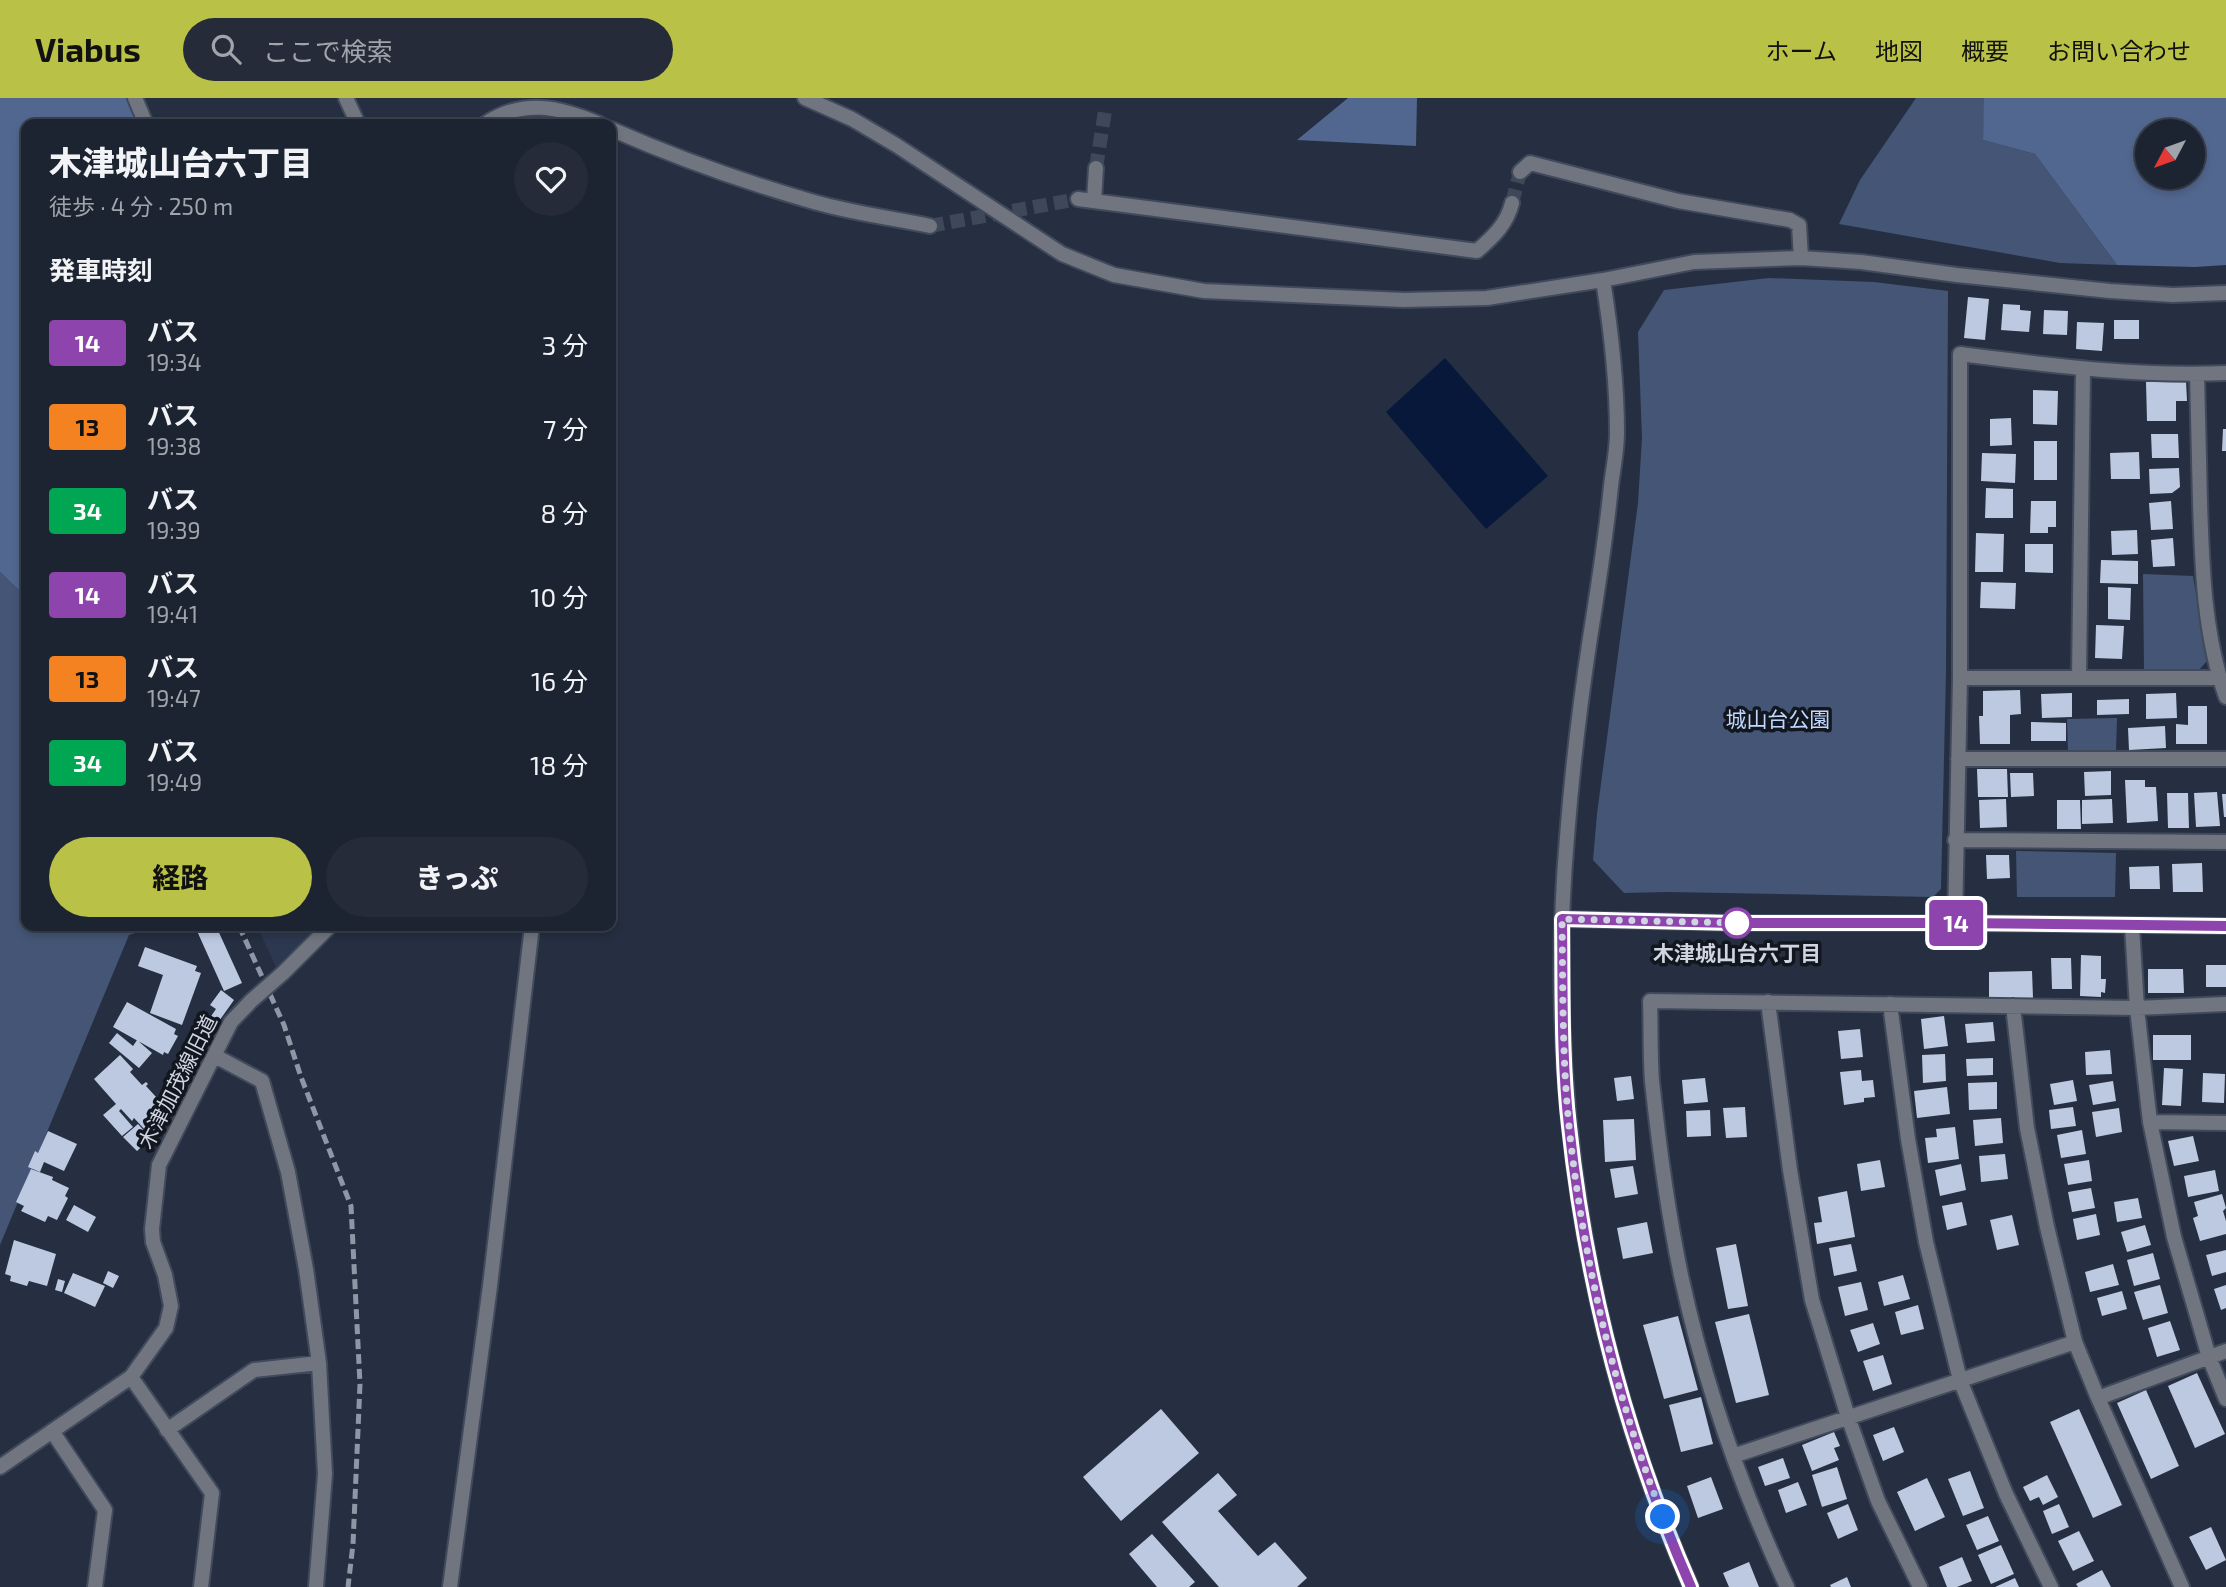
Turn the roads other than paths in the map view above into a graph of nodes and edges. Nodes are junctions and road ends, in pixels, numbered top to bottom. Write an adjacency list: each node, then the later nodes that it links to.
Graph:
1 (135, 98): 4 (street)
2 (346, 98): 5 (street)
3 (805, 98): 16 (street)
4 (144, 119)
5 (356, 119)
6 (493, 119): 7 (street)
7 (588, 119)
8 (616, 131): 14 (street)
9 (1096, 168): 12 (street)
10 (1520, 172): 15 (street)
11 (1078, 199): 12 (street)
12 (1094, 201): 13 (street)
13 (1512, 203)
14 (930, 226)
15 (1801, 258): 16 (street); 17 (street)
16 (1603, 280): 29 (street)
17 (2226, 293)
18 (2083, 369): 20 (street); 21 (street); 22 (street)
19 (2226, 373): 20 (street)
20 (2197, 374): 23 (street)
21 (1960, 678): 22 (street); 25 (street)
22 (2079, 678): 23 (street)
23 (2219, 678): 24 (street)
24 (2226, 697)
25 (1958, 759): 26 (street); 27 (street)
26 (2226, 759)
27 (1955, 840): 28 (street); 30 (street)
28 (2226, 842)
29 (1562, 919): 30 (street); 60 (street)
30 (1955, 923): 31 (street)
31 (2132, 926): 32 (street); 39 (street)
32 (2226, 926)
33 (325, 931): 40 (street, 木津加茂線旧道, bridge)
34 (531, 931): 59 (street)
35 (1768, 1003): 36 (street); 51 (street); 54 (street)
36 (1890, 1004): 38 (street); 48 (street)
37 (2226, 1004): 39 (street)
38 (2013, 1006): 39 (street); 43 (street)
39 (2137, 1008): 41 (street)
40 (215, 1056): 46 (street); 47 (street, 木津加茂線旧道)
41 (2150, 1122): 42 (street); 45 (street)
42 (2226, 1123)
43 (2075, 1342): 48 (street); 49 (street)
44 (2226, 1351): 45 (street)
45 (2209, 1357): 49 (street); 50 (street)
46 (319, 1363): 52 (street); 58 (street)
47 (131, 1377): 52 (street); 53 (street, 木津加茂線旧道)
48 (1961, 1380): 51 (street); 63 (street)
49 (2098, 1398): 64 (street)
50 (2226, 1399)
51 (1848, 1417): 54 (street); 62 (street)
52 (167, 1430): 57 (street)
53 (52, 1431): 55 (street, 木津加茂線旧道); 56 (street)
54 (1733, 1456): 61 (street)
55 (0, 1467)
56 (95, 1587)
57 (201, 1587)
58 (316, 1587)
59 (450, 1587)
60 (1691, 1587)
61 (1787, 1587)
62 (1920, 1587)
63 (2051, 1587)
64 (2182, 1587)

